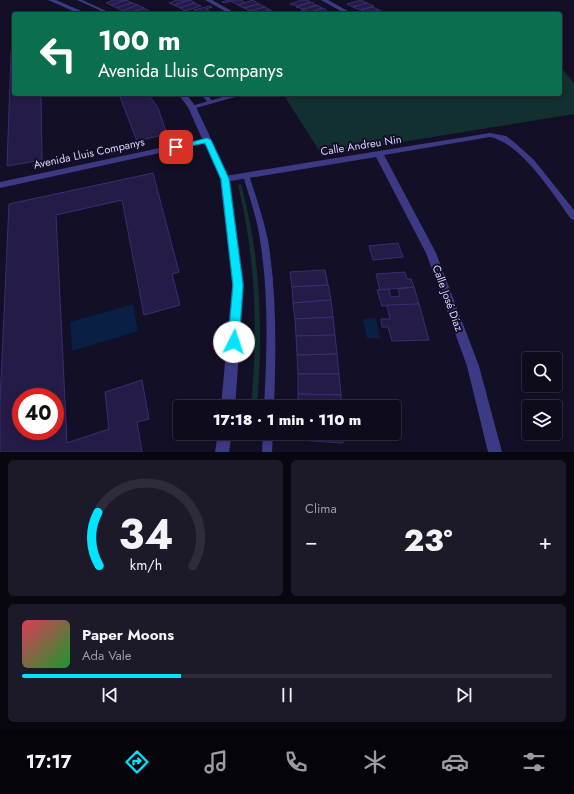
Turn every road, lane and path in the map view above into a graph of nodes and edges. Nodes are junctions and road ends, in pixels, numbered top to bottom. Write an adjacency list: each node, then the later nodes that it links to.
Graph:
1 (51, 0): 5 (street)
2 (79, 0): 6 (lane)
3 (208, 0): 7 (street)
4 (324, 0): 8 (street)
5 (80, 12)
6 (107, 12)
7 (230, 12)
8 (346, 12)
9 (184, 96): 13 (street)
10 (206, 96): 12 (lane)
11 (234, 96): 12 (street)
12 (210, 102): 13 (street)
13 (192, 107): 14 (street)
14 (207, 140): 17 (street); 18 (street, Avenida Lluis Companys)
15 (379, 154): 16 (street, Calle Andreu Nin); 19 (street, Calle Andreu Nin); 26 (street, Calle José Díaz)
16 (246, 176): 17 (street, Calle Andreu Nin); 21 (lane)
17 (225, 179): 20 (street)
18 (0, 185)
19 (574, 217)
20 (229, 400)
21 (270, 400)
22 (224, 440): 24 (street)
23 (268, 440): 25 (lane)
24 (222, 452)
25 (267, 452)
26 (495, 452)

